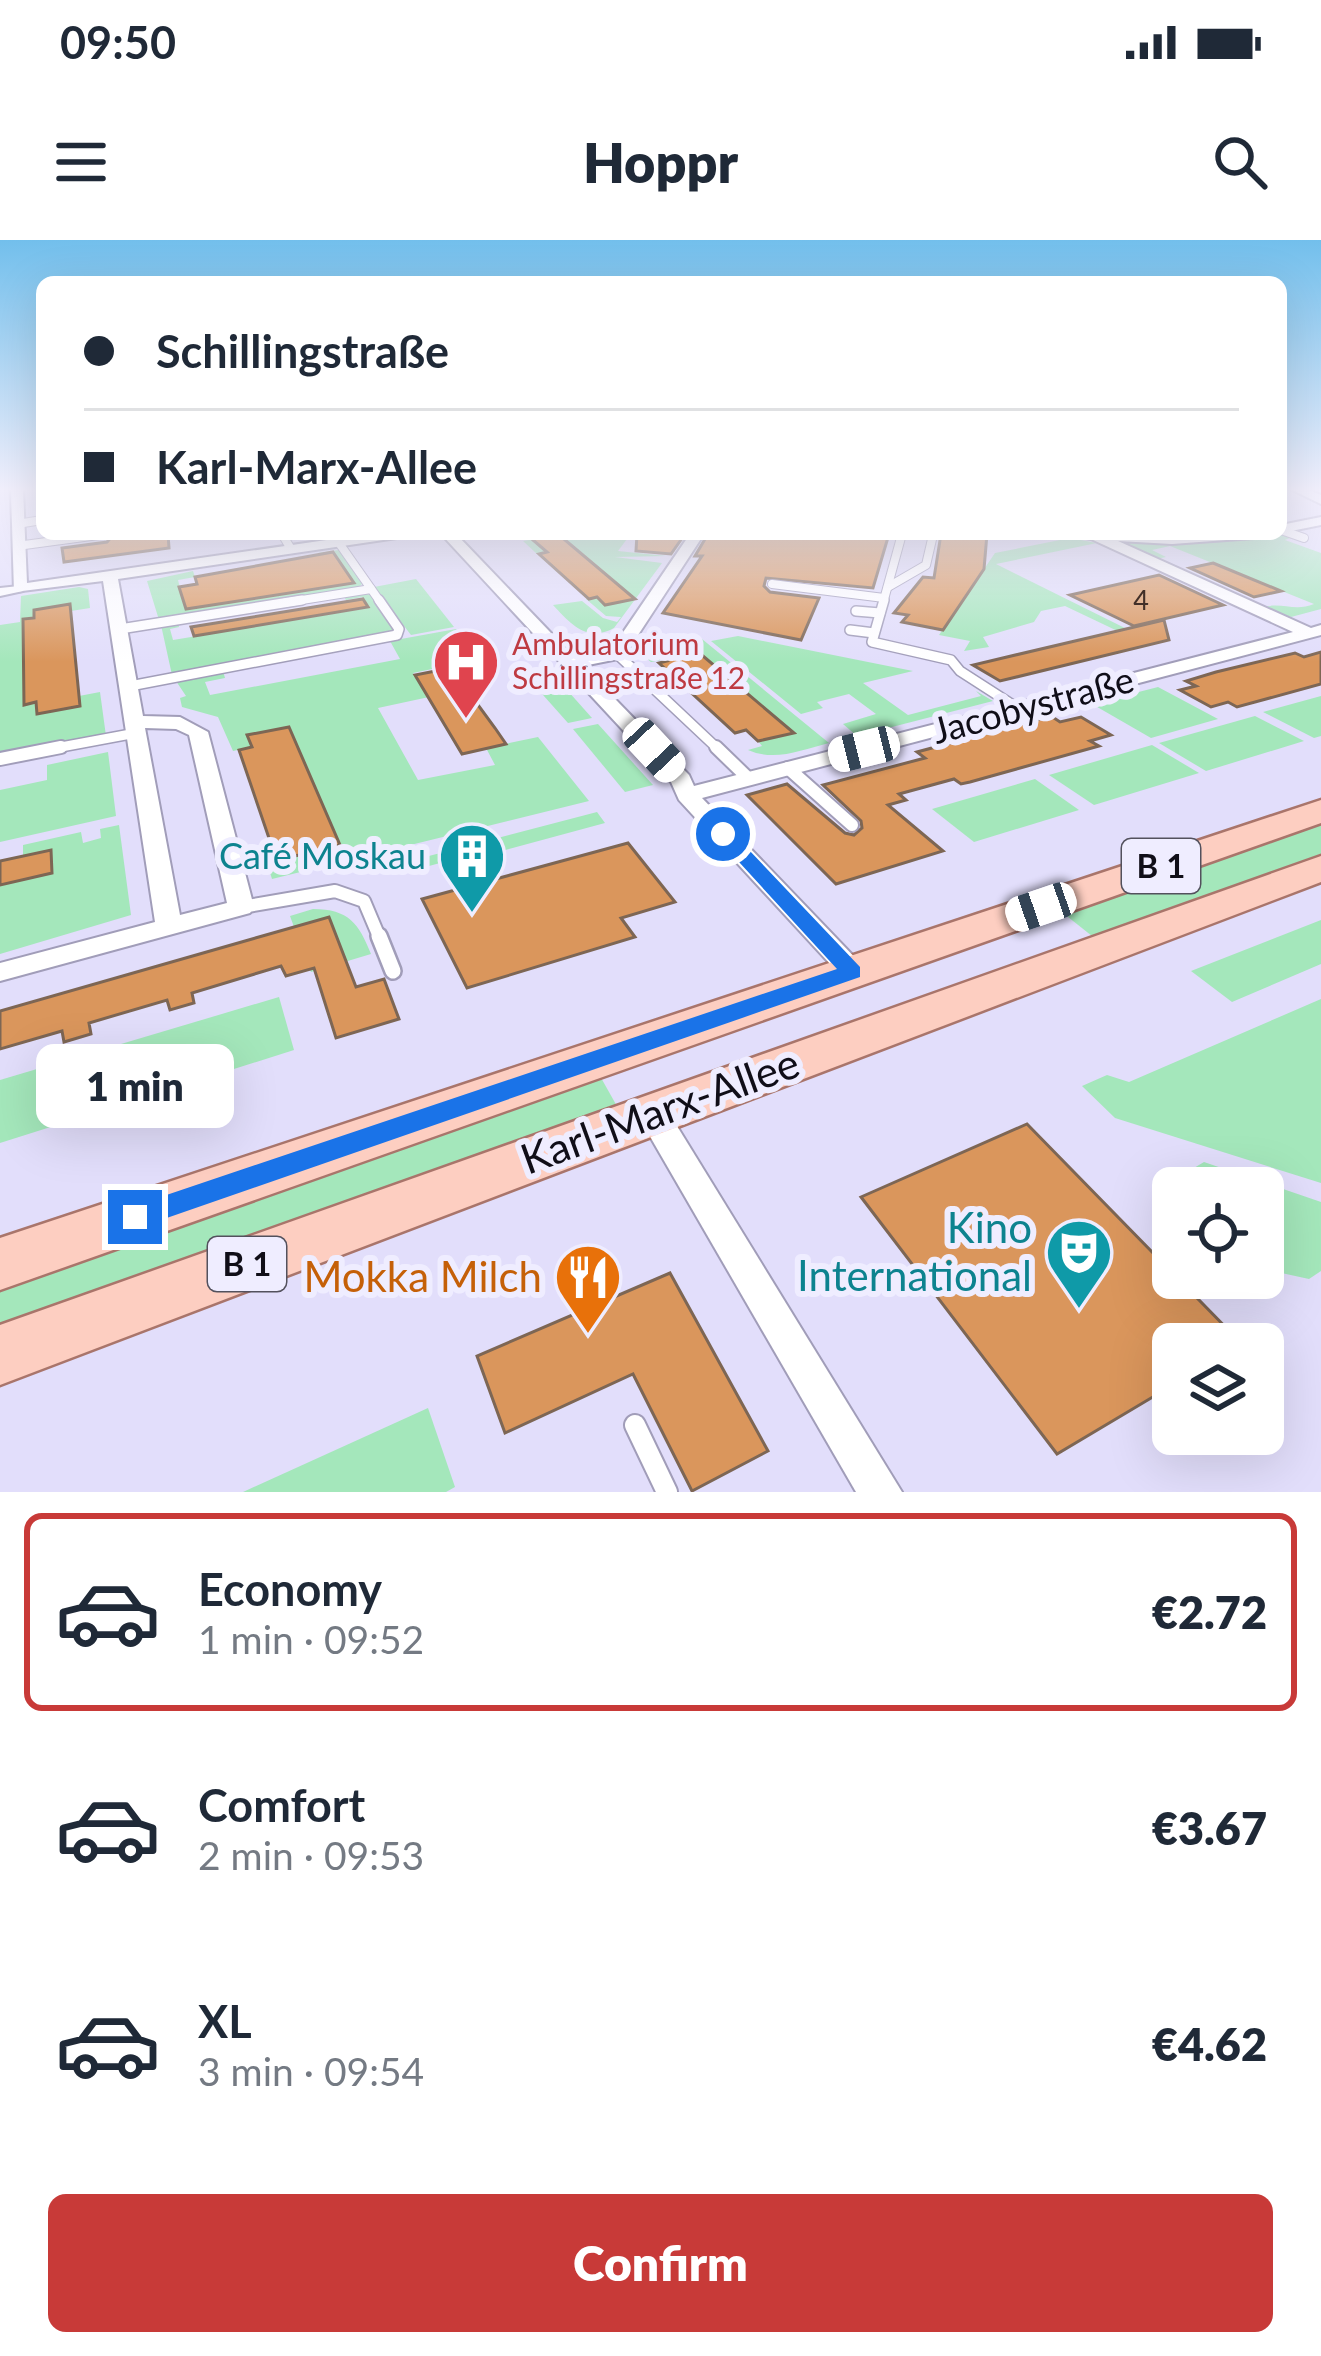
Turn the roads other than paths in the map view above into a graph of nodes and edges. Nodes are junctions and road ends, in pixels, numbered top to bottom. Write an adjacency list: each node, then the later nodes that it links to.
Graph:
1 (21, 545): 10 (lane)
2 (289, 545): 11 (lane)
3 (320, 545): 11 (street)
4 (341, 545): 15 (lane)
5 (459, 545): 25 (street)
6 (686, 545): 24 (street)
7 (899, 545): 17 (lane)
8 (931, 545): 17 (lane)
9 (1117, 545): 22 (street, Jacobystraße)
10 (17, 546): 14 (street)
11 (291, 549): 12 (street)
12 (110, 576): 14 (street); 20 (street)
13 (772, 584): 17 (lane)
14 (19, 589): 16 (street)
15 (371, 589): 20 (lane); 26 (lane)
16 (0, 592)
17 (886, 593): 19 (lane)
18 (856, 611): 19 (lane)
19 (880, 613): 23 (lane)
20 (120, 629): 26 (street)
21 (850, 630): 23 (lane)
22 (1315, 632): 27 (street, Jacobystraße)
23 (874, 633): 27 (lane)
24 (617, 654): 25 (street); 31 (lane)
25 (571, 662): 32 (street)
26 (130, 686): 28 (street)
27 (1019, 709): 30 (street, Jacobystraße)
28 (136, 728): 29 (lane); 36 (street); 37 (street)
29 (0, 759)
30 (788, 768): 31 (street, Jacobystraße); 34 (lane)
31 (749, 778): 32 (street, Jacobystraße)
32 (687, 795): 40 (street)
33 (1321, 811): 40 (main road, Karl-Marx-Allee / B 1)
34 (851, 825)
35 (1321, 868): 41 (main road, Karl-Marx-Allee / B 1)
36 (241, 907): 37 (street); 38 (lane)
37 (169, 927): 39 (street)
38 (393, 970)
39 (0, 972)
40 (853, 972): 42 (main road, Karl-Marx-Allee / B 1)
41 (653, 1114): 43 (main road, Karl-Marx-Allee / B 1); 46 (street)
42 (0, 1264)
43 (0, 1355)
44 (635, 1425): 45 (lane)
45 (667, 1492)
46 (880, 1492)

